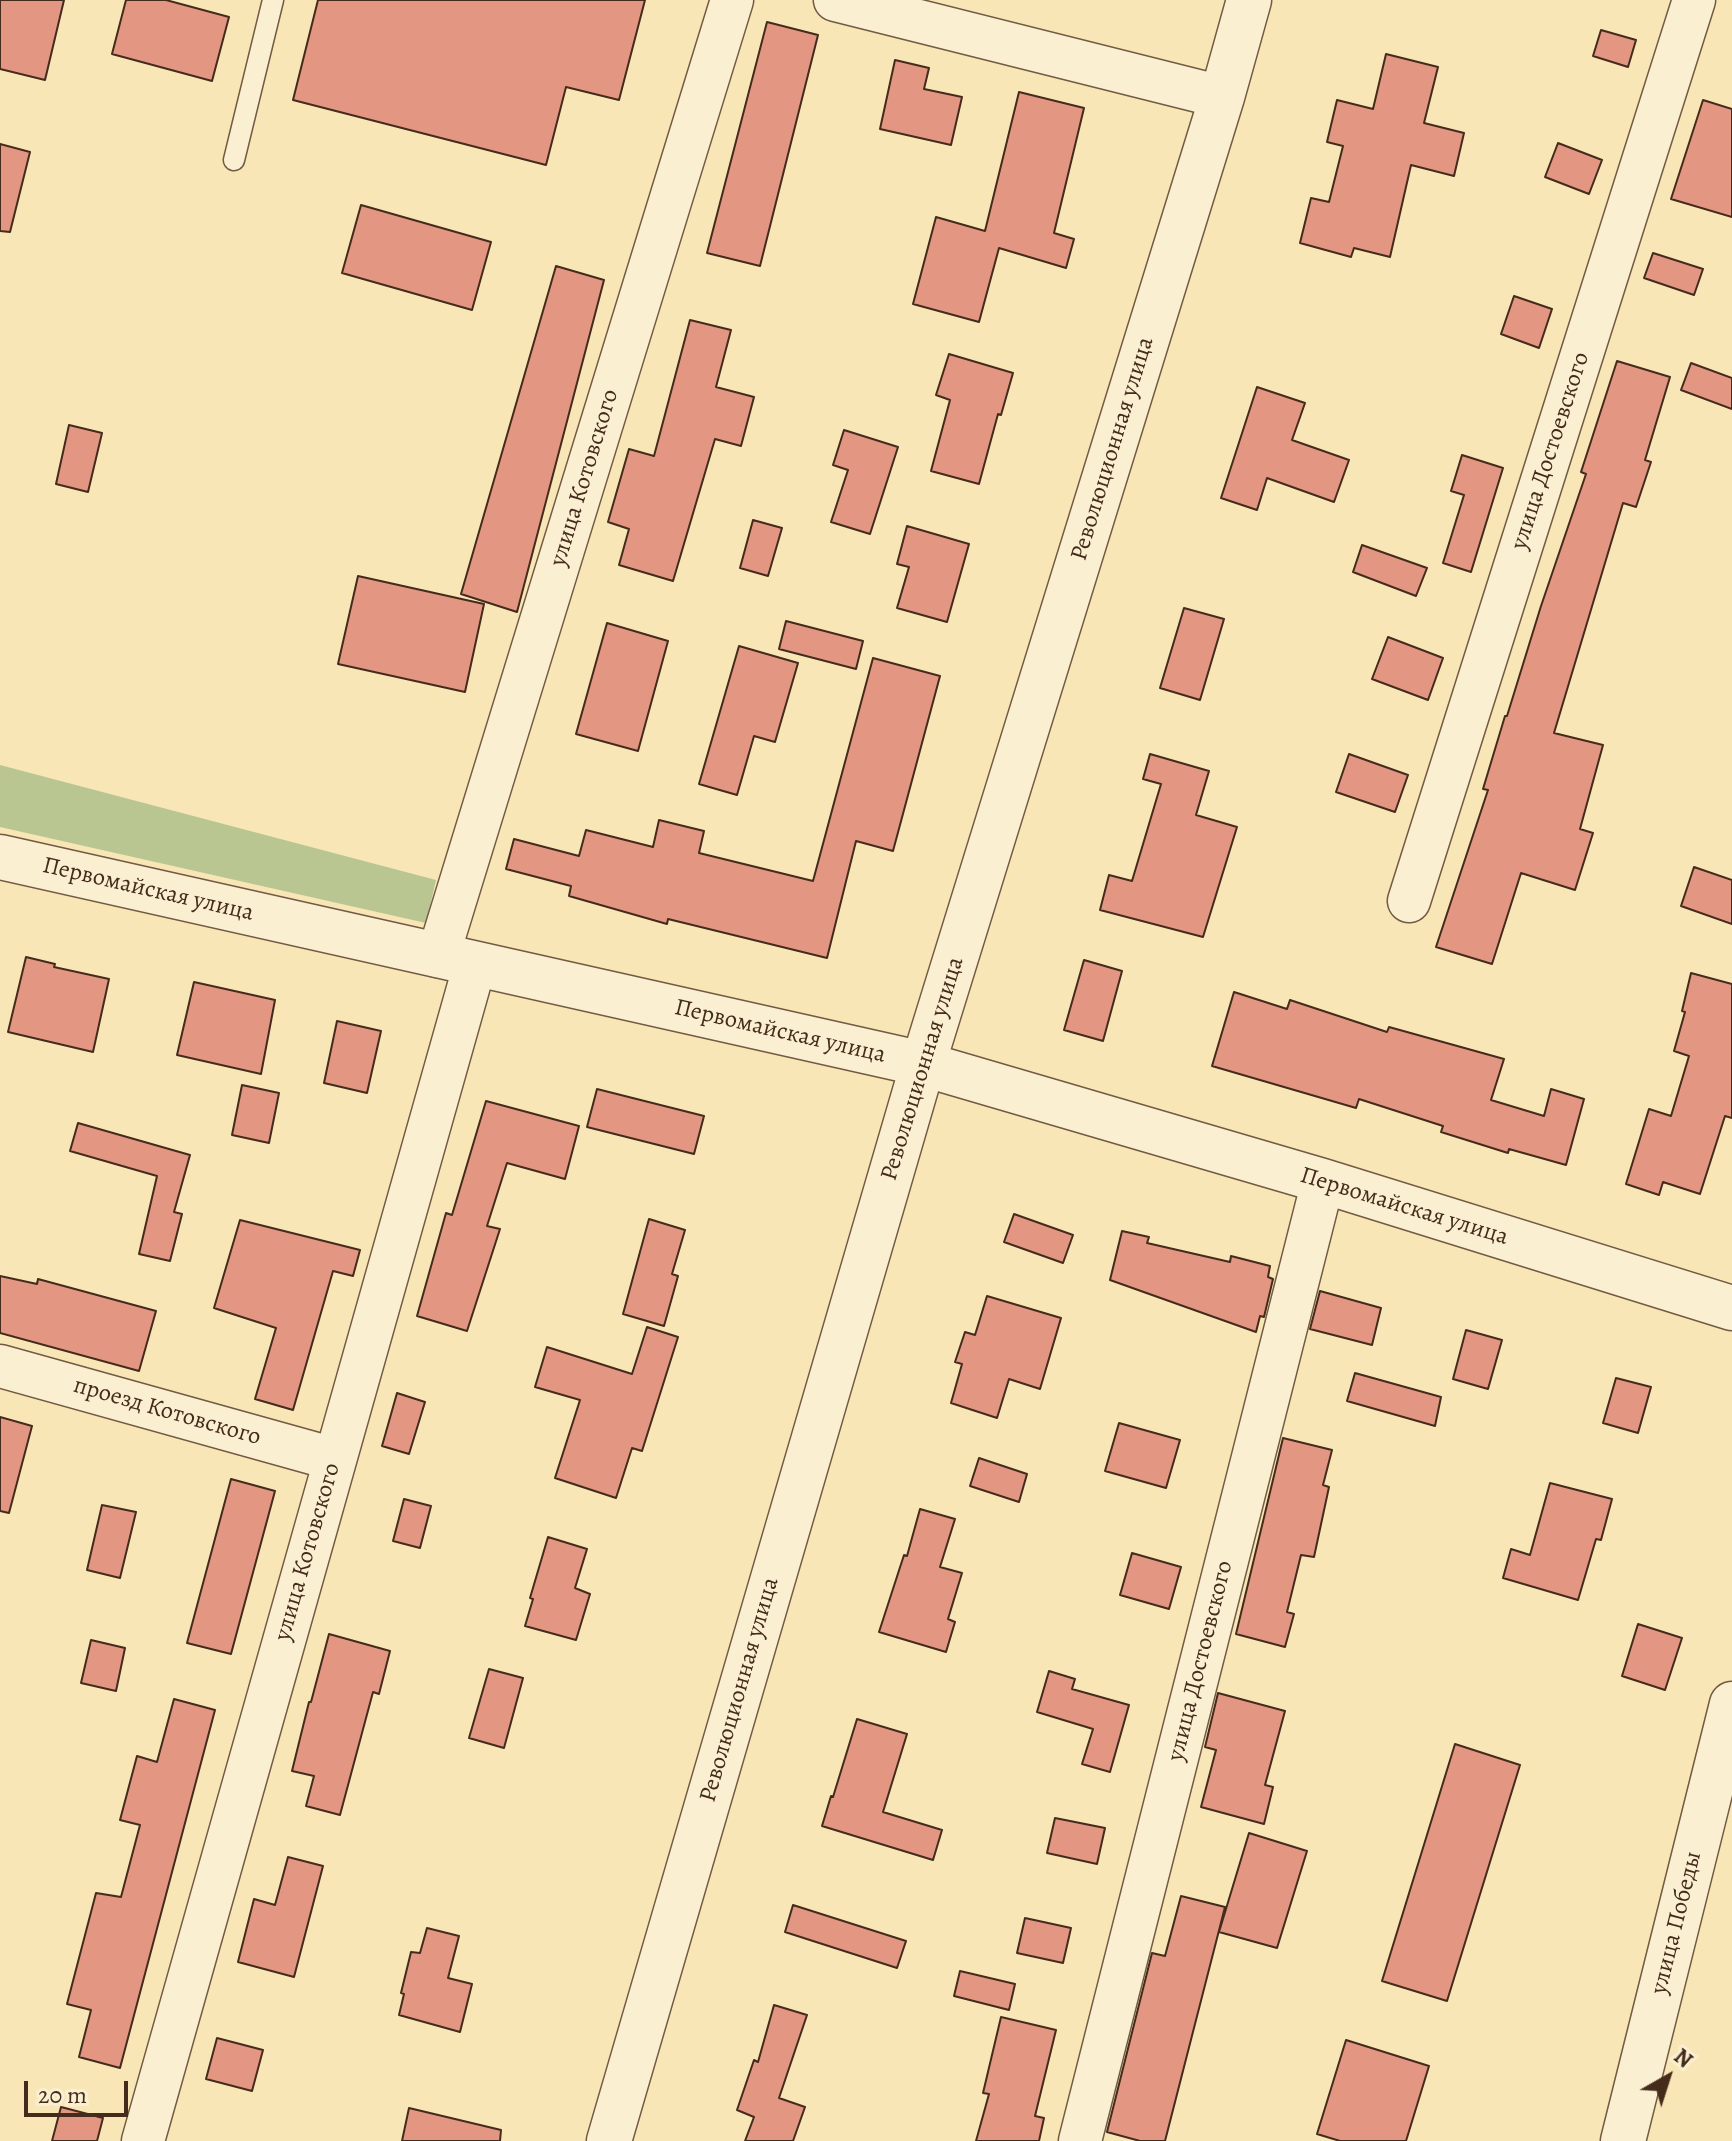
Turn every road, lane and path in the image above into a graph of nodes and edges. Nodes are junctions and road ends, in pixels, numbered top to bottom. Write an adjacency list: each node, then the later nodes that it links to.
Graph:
1 (273, 0): 7 (lane)
2 (732, 0): 10 (street, улица Котовского)
3 (835, 0): 6 (street)
4 (1249, 0): 6 (street, Революционная улица)
5 (1694, 0): 9 (street, улица Достоевского)
6 (1222, 97): 11 (street, Революционная улица)
7 (234, 160)
8 (0, 857): 10 (street, Первомайская улица)
9 (1409, 901)
10 (457, 960): 11 (street, Первомайская улица); 15 (street, улица Котовского)
11 (923, 1064): 12 (street, Первомайская улица); 18 (street, Революционная улица)
12 (1323, 1181): 13 (street, Первомайская улица); 19 (street, улица Достоевского)
13 (1732, 1308)
14 (0, 1366): 15 (street, проезд Котовского)
15 (334, 1459): 17 (street, улица Котовского)
16 (1732, 1704): 20 (street, улица Победы)
17 (143, 2141)
18 (609, 2141)
19 (1080, 2141)
20 (1623, 2141)

